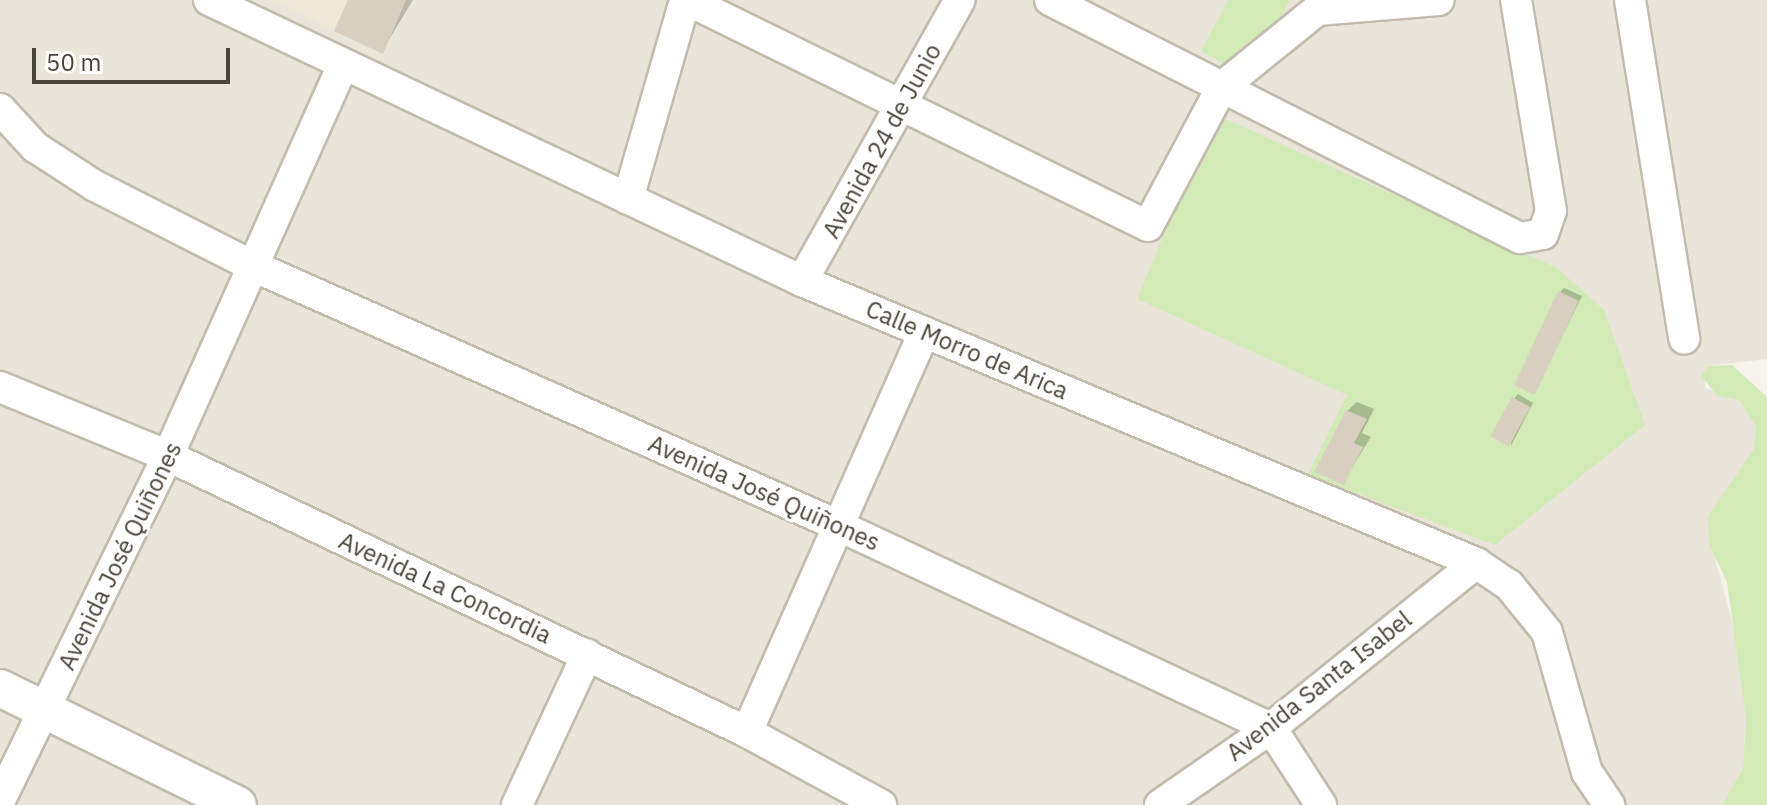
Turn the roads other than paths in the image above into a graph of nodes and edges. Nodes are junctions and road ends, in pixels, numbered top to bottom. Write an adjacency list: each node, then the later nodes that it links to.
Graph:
1 (209, 0): 9 (street, Calle Morro de Arica)
2 (686, 0): 12 (street); 13 (street)
3 (960, 0): 12 (street, Avenida 24 de Junio)
4 (1050, 0): 10 (street)
5 (1439, 0): 8 (street)
6 (1516, 0): 10 (street)
7 (1630, 0): 17 (street)
8 (1315, 5): 10 (street)
9 (343, 65): 13 (street, Calle Morro de Arica); 14 (street, Avenida José Quiñones)
10 (1222, 87): 12 (street)
11 (0, 109): 14 (street, Avenida José Quiñones)
12 (902, 111): 15 (street, Avenida 24 de Junio)
13 (628, 199): 15 (street, Calle Morro de Arica)
14 (253, 266): 19 (street, Avenida José Quiñones); 20 (street, Avenida José Quiñones)
15 (802, 281): 16 (street, Calle Morro de Arica)
16 (924, 332): 20 (street); 21 (street, Calle Morro de Arica)
17 (1684, 339)
18 (0, 387): 19 (street, Avenida La Concordia)
19 (168, 456): 22 (street, Avenida La Concordia); 24 (street, Avenida José Quiñones)
20 (835, 524): 25 (street, Avenida José Quiñones); 26 (street)
21 (1476, 563): 25 (street, Avenida Santa Isabel); 33 (street, Calle Morro de Arica)
22 (587, 655): 26 (street, Avenida La Concordia); 29 (street)
23 (0, 688): 24 (street)
24 (45, 711): 27 (street, Avenida José Quiñones); 28 (street)
25 (1271, 728): 31 (street, Avenida Santa Isabel); 32 (street)
26 (747, 732): 30 (street, Avenida La Concordia)
27 (0, 800)
28 (238, 805)
29 (517, 805)
30 (881, 805)
31 (1160, 805)
32 (1321, 805)
33 (1609, 805)

